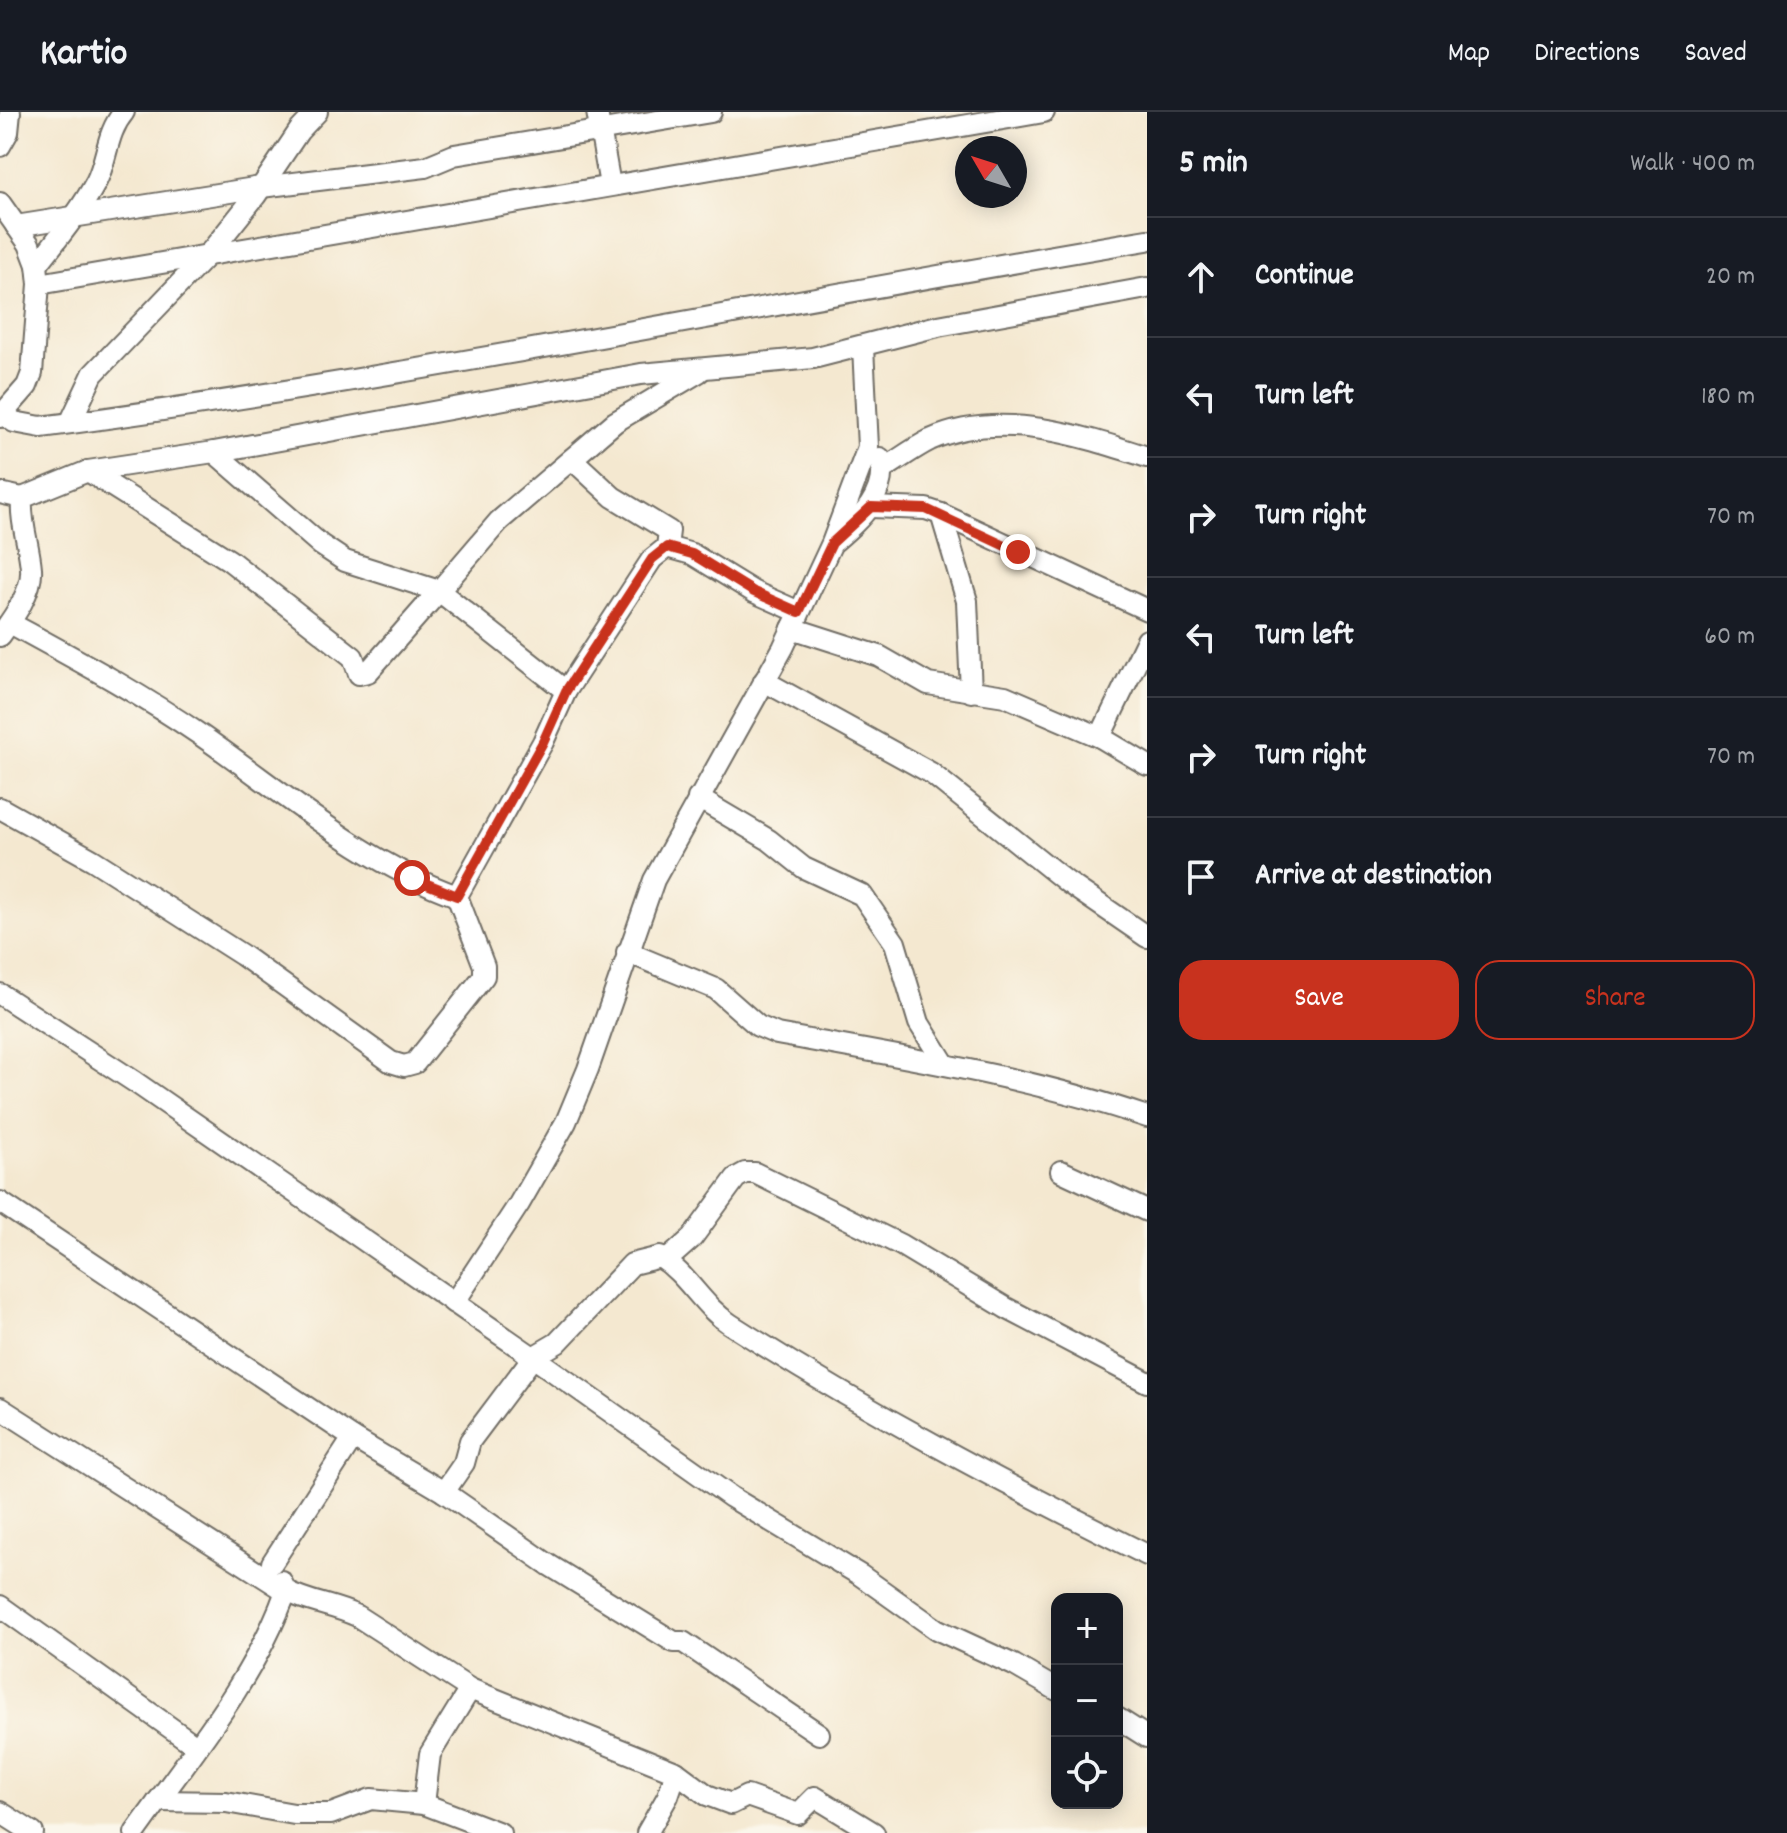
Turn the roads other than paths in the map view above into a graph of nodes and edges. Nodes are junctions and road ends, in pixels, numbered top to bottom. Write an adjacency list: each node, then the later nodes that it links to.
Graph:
1 (10, 112): 7 (street)
2 (124, 112): 11 (street)
3 (317, 112): 9 (street)
4 (711, 112): 6 (street)
5 (1044, 112): 8 (street)
6 (599, 121): 8 (street); 9 (street)
7 (0, 146)
8 (610, 185): 14 (street)
9 (261, 187): 11 (street); 14 (street)
10 (0, 203): 12 (street)
11 (75, 217): 12 (street); 15 (street)
12 (16, 226): 15 (street)
13 (1147, 240): 20 (street)
14 (208, 255): 15 (street); 20 (street)
15 (38, 274): 19 (street)
16 (1147, 288): 17 (street)
17 (863, 347): 18 (street); 21 (street)
18 (705, 368): 22 (street); 24 (street)
19 (2, 415): 20 (street)
20 (70, 423)
21 (870, 432): 25 (street); 31 (street)
22 (214, 452): 26 (street); 33 (street)
23 (1147, 457): 25 (street)
24 (572, 459): 32 (street); 33 (street)
25 (883, 469): 29 (street)
26 (88, 471): 28 (street); 33 (street)
27 (0, 493): 28 (street)
28 (22, 498): 36 (street)
29 (871, 507): 30 (street); 31 (street)
30 (941, 514): 34 (street); 40 (street)
31 (832, 543): 35 (street)
32 (667, 547): 35 (street); 39 (street)
33 (439, 591): 39 (street)
34 (1147, 610)
35 (796, 620): 38 (street); 40 (street)
36 (5, 629): 45 (street)
37 (1147, 640): 41 (street)
38 (764, 681): 43 (street); 46 (street)
39 (566, 691): 45 (street)
40 (971, 692): 41 (street)
41 (1100, 737): 42 (street)
42 (1147, 765)
43 (698, 798): 47 (street); 49 (street)
44 (0, 808): 45 (street)
45 (457, 896)
46 (1147, 937)
47 (627, 952): 49 (street); 55 (street)
48 (0, 994): 55 (street)
49 (944, 1063): 50 (street)
50 (1147, 1117)
51 (1061, 1171): 53 (street)
52 (0, 1202): 59 (street)
53 (1147, 1211)
54 (666, 1261): 56 (street); 57 (street); 61 (street)
55 (454, 1303): 56 (street)
56 (533, 1357): 60 (street); 64 (street)
57 (1147, 1382)
58 (0, 1408): 62 (street)
59 (353, 1438): 60 (street); 62 (street)
60 (444, 1492): 67 (street)
61 (1147, 1555)
62 (286, 1591): 65 (street); 69 (street)
63 (0, 1606): 69 (street)
64 (1051, 1687)
65 (470, 1689): 70 (street); 72 (street)
66 (1123, 1722): 68 (street)
67 (819, 1734)
68 (1147, 1737)
69 (196, 1746): 71 (street)
70 (676, 1772): 77 (street); 78 (street)
71 (158, 1801): 72 (street); 75 (street)
72 (424, 1804): 76 (street)
73 (0, 1812): 74 (street)
74 (33, 1833)
75 (135, 1833)
76 (500, 1833)
77 (647, 1833)
78 (874, 1833)

